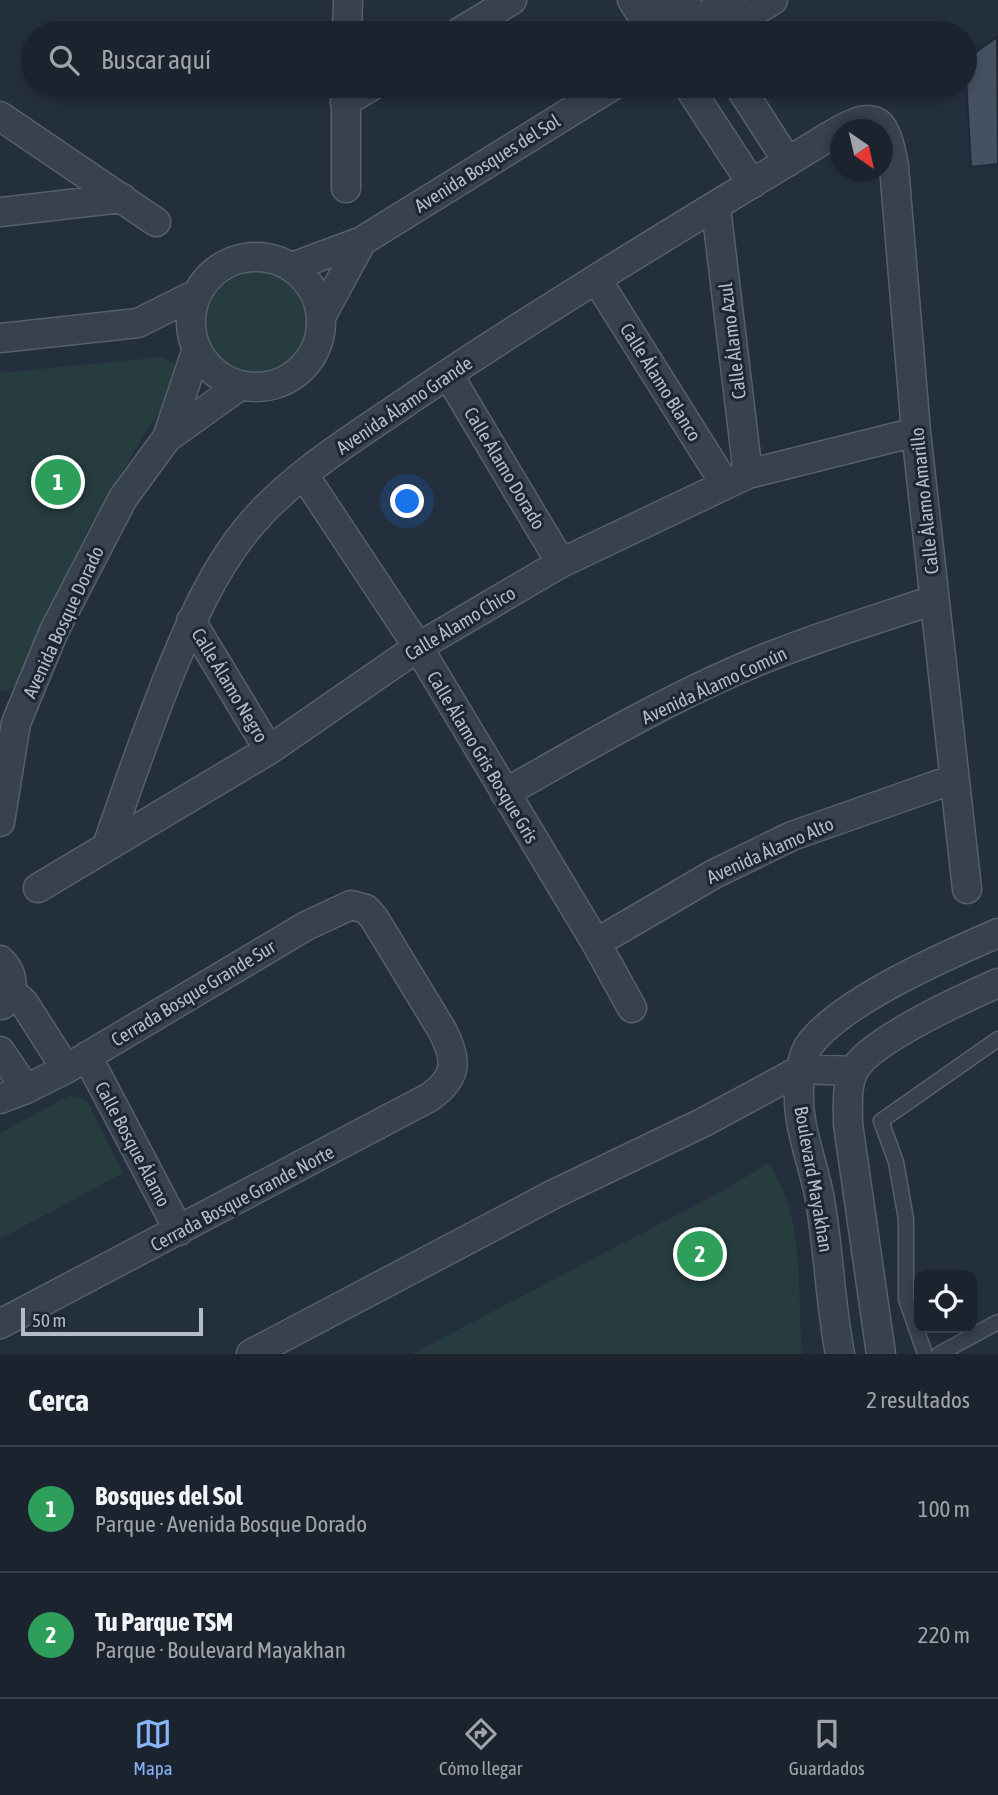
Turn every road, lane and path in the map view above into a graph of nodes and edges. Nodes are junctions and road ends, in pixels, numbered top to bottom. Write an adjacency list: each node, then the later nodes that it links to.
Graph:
1 (348, 0): 7 (street)
2 (512, 0): 8 (street)
3 (632, 0): 9 (street)
4 (656, 0): 10 (street)
5 (730, 0): 11 (street)
6 (773, 0): 12 (street)
7 (347, 21)
8 (478, 21)
9 (645, 21)
10 (686, 21)
11 (700, 21)
12 (708, 21)
13 (346, 98): 22 (street)
14 (593, 98): 27 (street, Avenida Bosques del Sol)
15 (696, 98): 21 (street)
16 (747, 98): 19 (street)
17 (0, 116): 23 (street)
18 (830, 136): 19 (street, Avenida Álamo Grande)
19 (788, 162): 21 (street, Avenida Álamo Grande)
20 (893, 162): 37 (street, Calle Álamo Amarillo)
21 (751, 184): 24 (street, Avenida Álamo Grande)
22 (346, 188)
23 (122, 198): 25 (street); 26 (street)
24 (716, 208): 29 (street, Avenida Álamo Grande); 40 (street, Calle Álamo Azul)
25 (0, 212)
26 (156, 222)
27 (362, 241): 28 (street, Avenida Bosques del Sol); 31 (street, Avenida Bosques del Sol)
28 (292, 267): 30 (street); 31 (street)
29 (597, 280): 35 (street, Avenida Álamo Grande); 40 (street, Calle Álamo Blanco)
30 (198, 293): 32 (street); 34 (street)
31 (321, 315): 36 (street)
32 (138, 323): 33 (street); 34 (street)
33 (0, 338)
34 (195, 344): 36 (street); 38 (street, Avenida Bosque Dorado)
35 (448, 374): 39 (street, Avenida Álamo Grande); 41 (street, Calle Álamo Dorado)
36 (241, 385): 38 (street, Avenida Bosque Dorado)
37 (916, 432): 40 (street, Calle Álamo Chico); 42 (street, Calle Álamo Amarillo)
38 (167, 438): 45 (street, Avenida Bosque Dorado)
39 (304, 475): 43 (street, Avenida Álamo Grande); 44 (street, Calle Álamo Gris Bosque Gris)
40 (736, 479): 41 (street, Calle Álamo Chico)
41 (561, 563): 44 (street, Calle Álamo Chico)
42 (934, 600): 47 (street, Calle Álamo Amarillo); 48 (street, Avenida Álamo Común)
43 (191, 621): 46 (street, Calle Álamo Negro); 50 (street, Avenida Álamo Grande)
44 (418, 647): 46 (street, Calle Álamo Chico); 48 (street, Calle Álamo Gris Bosque Gris)
45 (8, 720): 49 (street, Avenida Bosque Dorado)
46 (269, 750): 50 (street, Calle Álamo Chico)
47 (954, 779): 52 (street, Calle Álamo Amarillo); 54 (street, Avenida Álamo Alto)
48 (505, 793): 54 (street, Calle Álamo Gris Bosque Gris)
49 (0, 822)
50 (107, 846): 51 (street, Calle Álamo Chico)
51 (38, 888)
52 (967, 889)
53 (998, 933): 62 (street)
54 (596, 943): 58 (street, Calle Álamo Gris Bosque Gris)
55 (0, 960): 57 (street)
56 (998, 983): 64 (street)
57 (6, 999): 63 (street)
58 (632, 1008)
59 (998, 1039): 73 (lane)
60 (451, 1048): 63 (street, Cerrada Bosque Grande Sur); 67 (street, Cerrada Bosque Grande Norte)
61 (0, 1051): 65 (street)
62 (805, 1058): 64 (street); 70 (street); 71 (street, Boulevard Mayakhan)
63 (76, 1062): 65 (street, Cerrada Bosque Grande Sur); 67 (street, Calle Bosque Álamo)
64 (854, 1071): 72 (street, Boulevard Mayakhan)
65 (26, 1089): 66 (street, Cerrada Bosque Grande Sur)
66 (0, 1099)
67 (179, 1231): 69 (street, Cerrada Bosque Grande Norte)
68 (998, 1322): 74 (lane)
69 (0, 1324)
70 (251, 1354)
71 (839, 1354)
72 (881, 1354)
73 (925, 1354)
74 (939, 1354)

